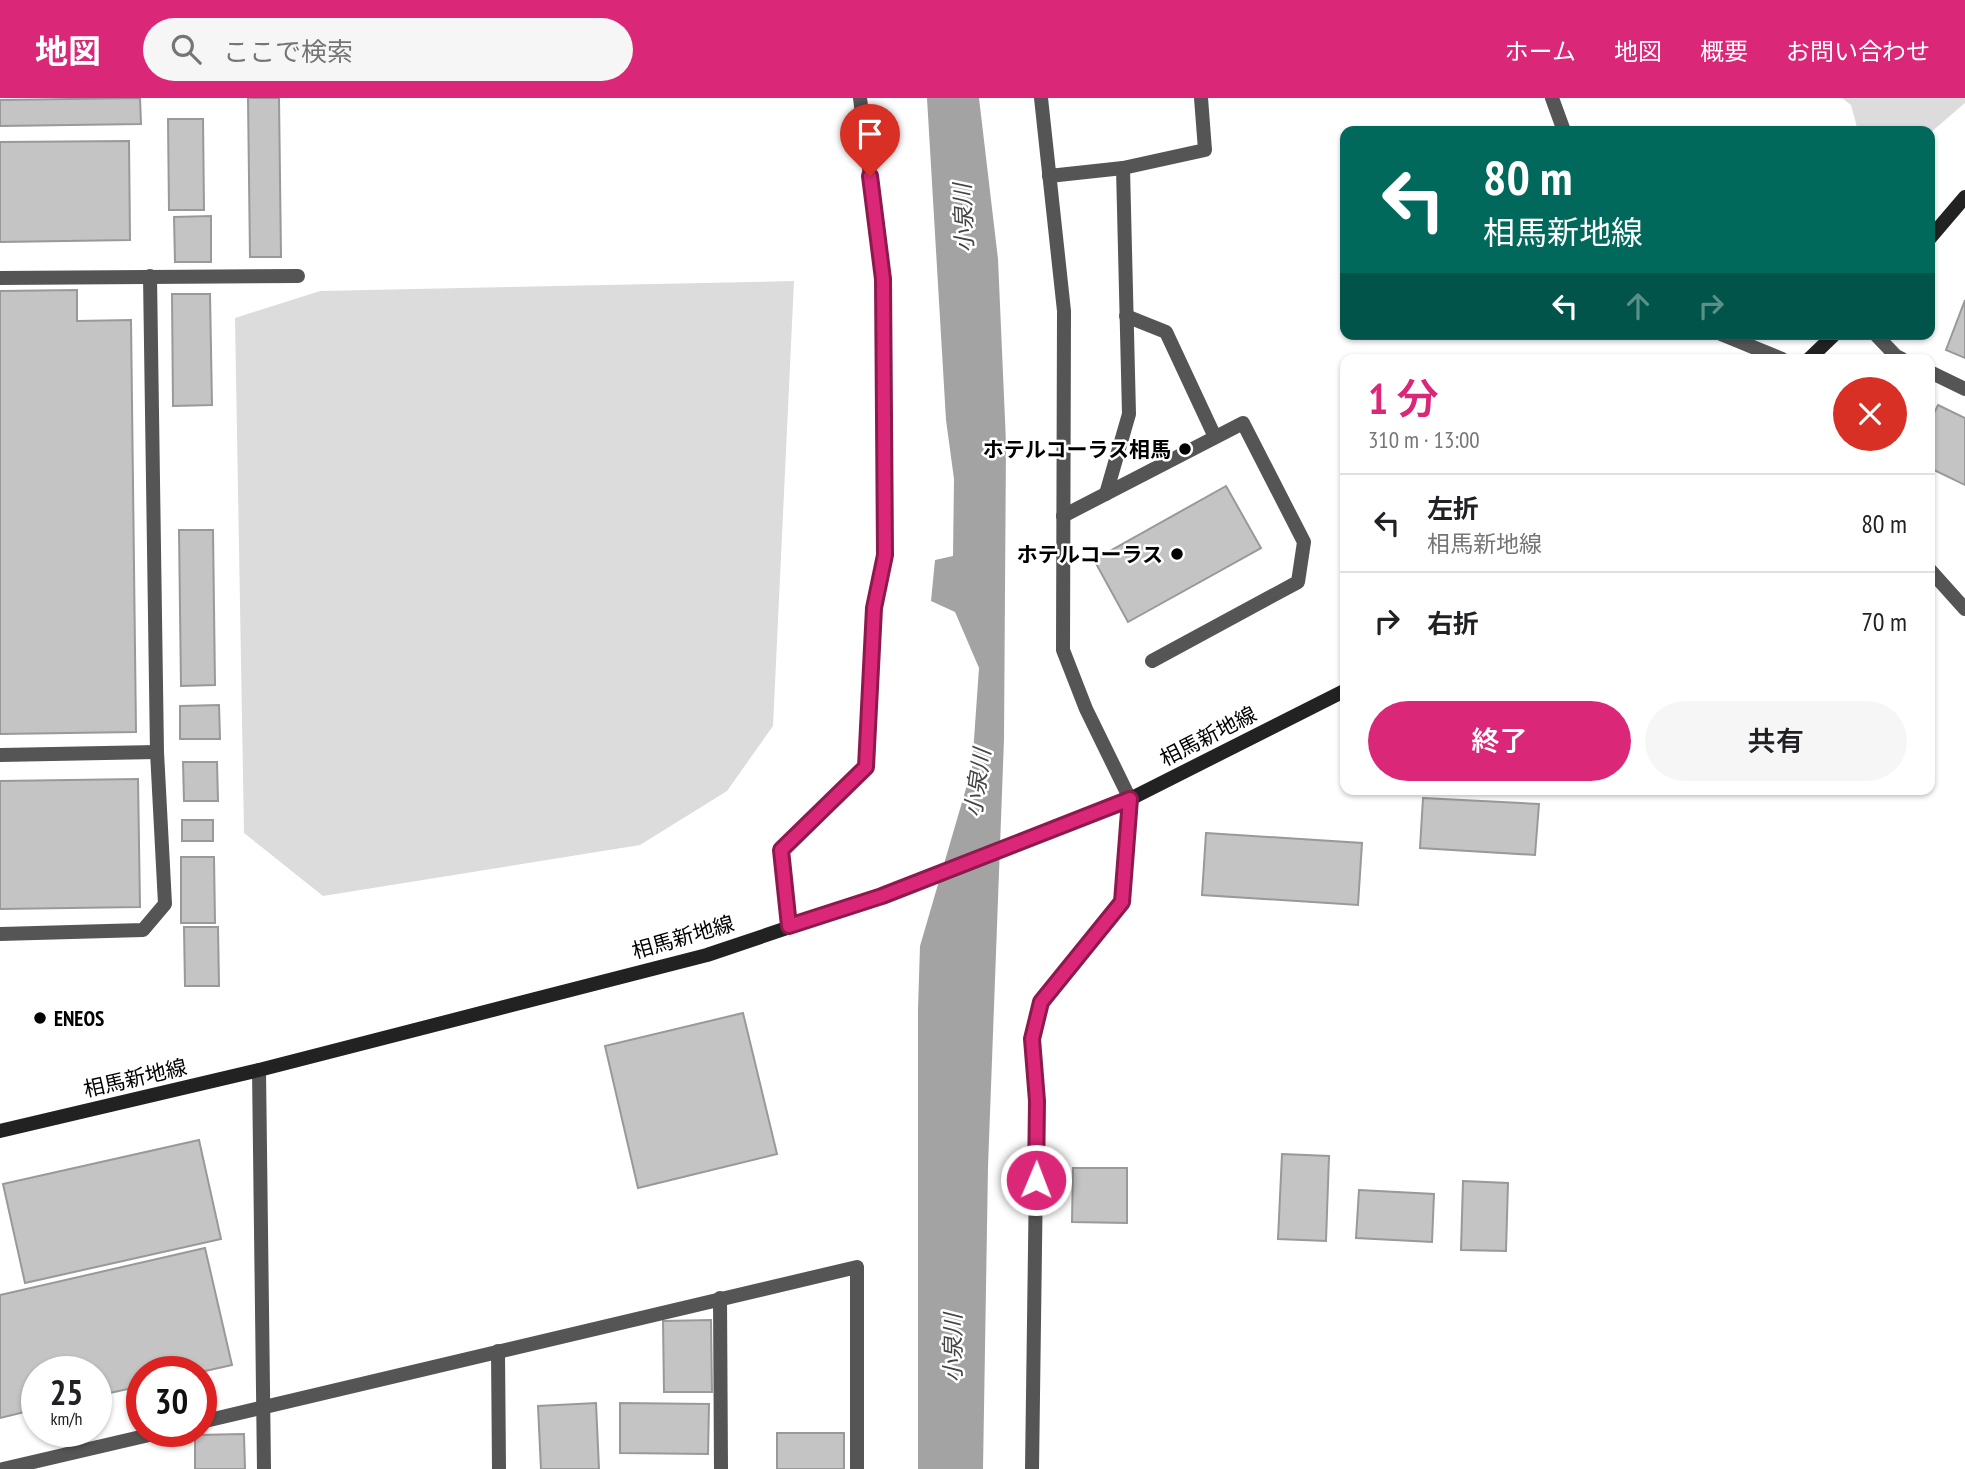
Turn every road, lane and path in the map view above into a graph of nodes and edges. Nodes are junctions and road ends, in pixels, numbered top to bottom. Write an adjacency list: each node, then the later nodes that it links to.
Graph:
1 (860, 98): 32 (street)
2 (1041, 98): 7 (street)
3 (1201, 98): 6 (street)
4 (1552, 98): 5 (street)
5 (1562, 126)
6 (1123, 168): 7 (street); 13 (street)
7 (1049, 176): 24 (street)
8 (1965, 197): 9 (main road)
9 (1935, 232)
10 (150, 276): 11 (street); 12 (street); 29 (street)
11 (298, 276)
12 (0, 278)
13 (1126, 316): 22 (street); 23 (street)
14 (1736, 340): 17 (street)
15 (1829, 340): 18 (main road)
16 (1881, 340): 19 (street)
17 (1770, 354)
18 (1814, 354)
19 (1894, 354)
20 (1935, 374): 21 (street)
21 (1965, 389)
22 (1215, 437): 23 (street); 27 (street)
23 (1107, 494): 24 (street)
24 (1063, 516): 31 (street)
25 (1935, 576): 26 (street)
26 (1965, 609)
27 (1152, 661)
28 (1340, 693): 31 (main road, 相馬新地線)
29 (157, 752): 30 (street); 33 (street)
30 (0, 755)
31 (1130, 799): 32 (main road, 相馬新地線); 46 (street)
32 (789, 926): 34 (main road, 相馬新地線)
33 (0, 934)
34 (259, 1070): 35 (main road, 相馬新地線); 38 (street)
35 (0, 1131)
36 (720, 1298): 37 (street); 44 (street); 45 (street)
37 (498, 1351): 38 (street); 43 (street)
38 (263, 1408): 39 (street); 42 (street)
39 (217, 1418)
40 (126, 1440): 41 (street)
41 (4, 1469)
42 (264, 1469)
43 (499, 1469)
44 (721, 1469)
45 (857, 1469)
46 (1032, 1469)

